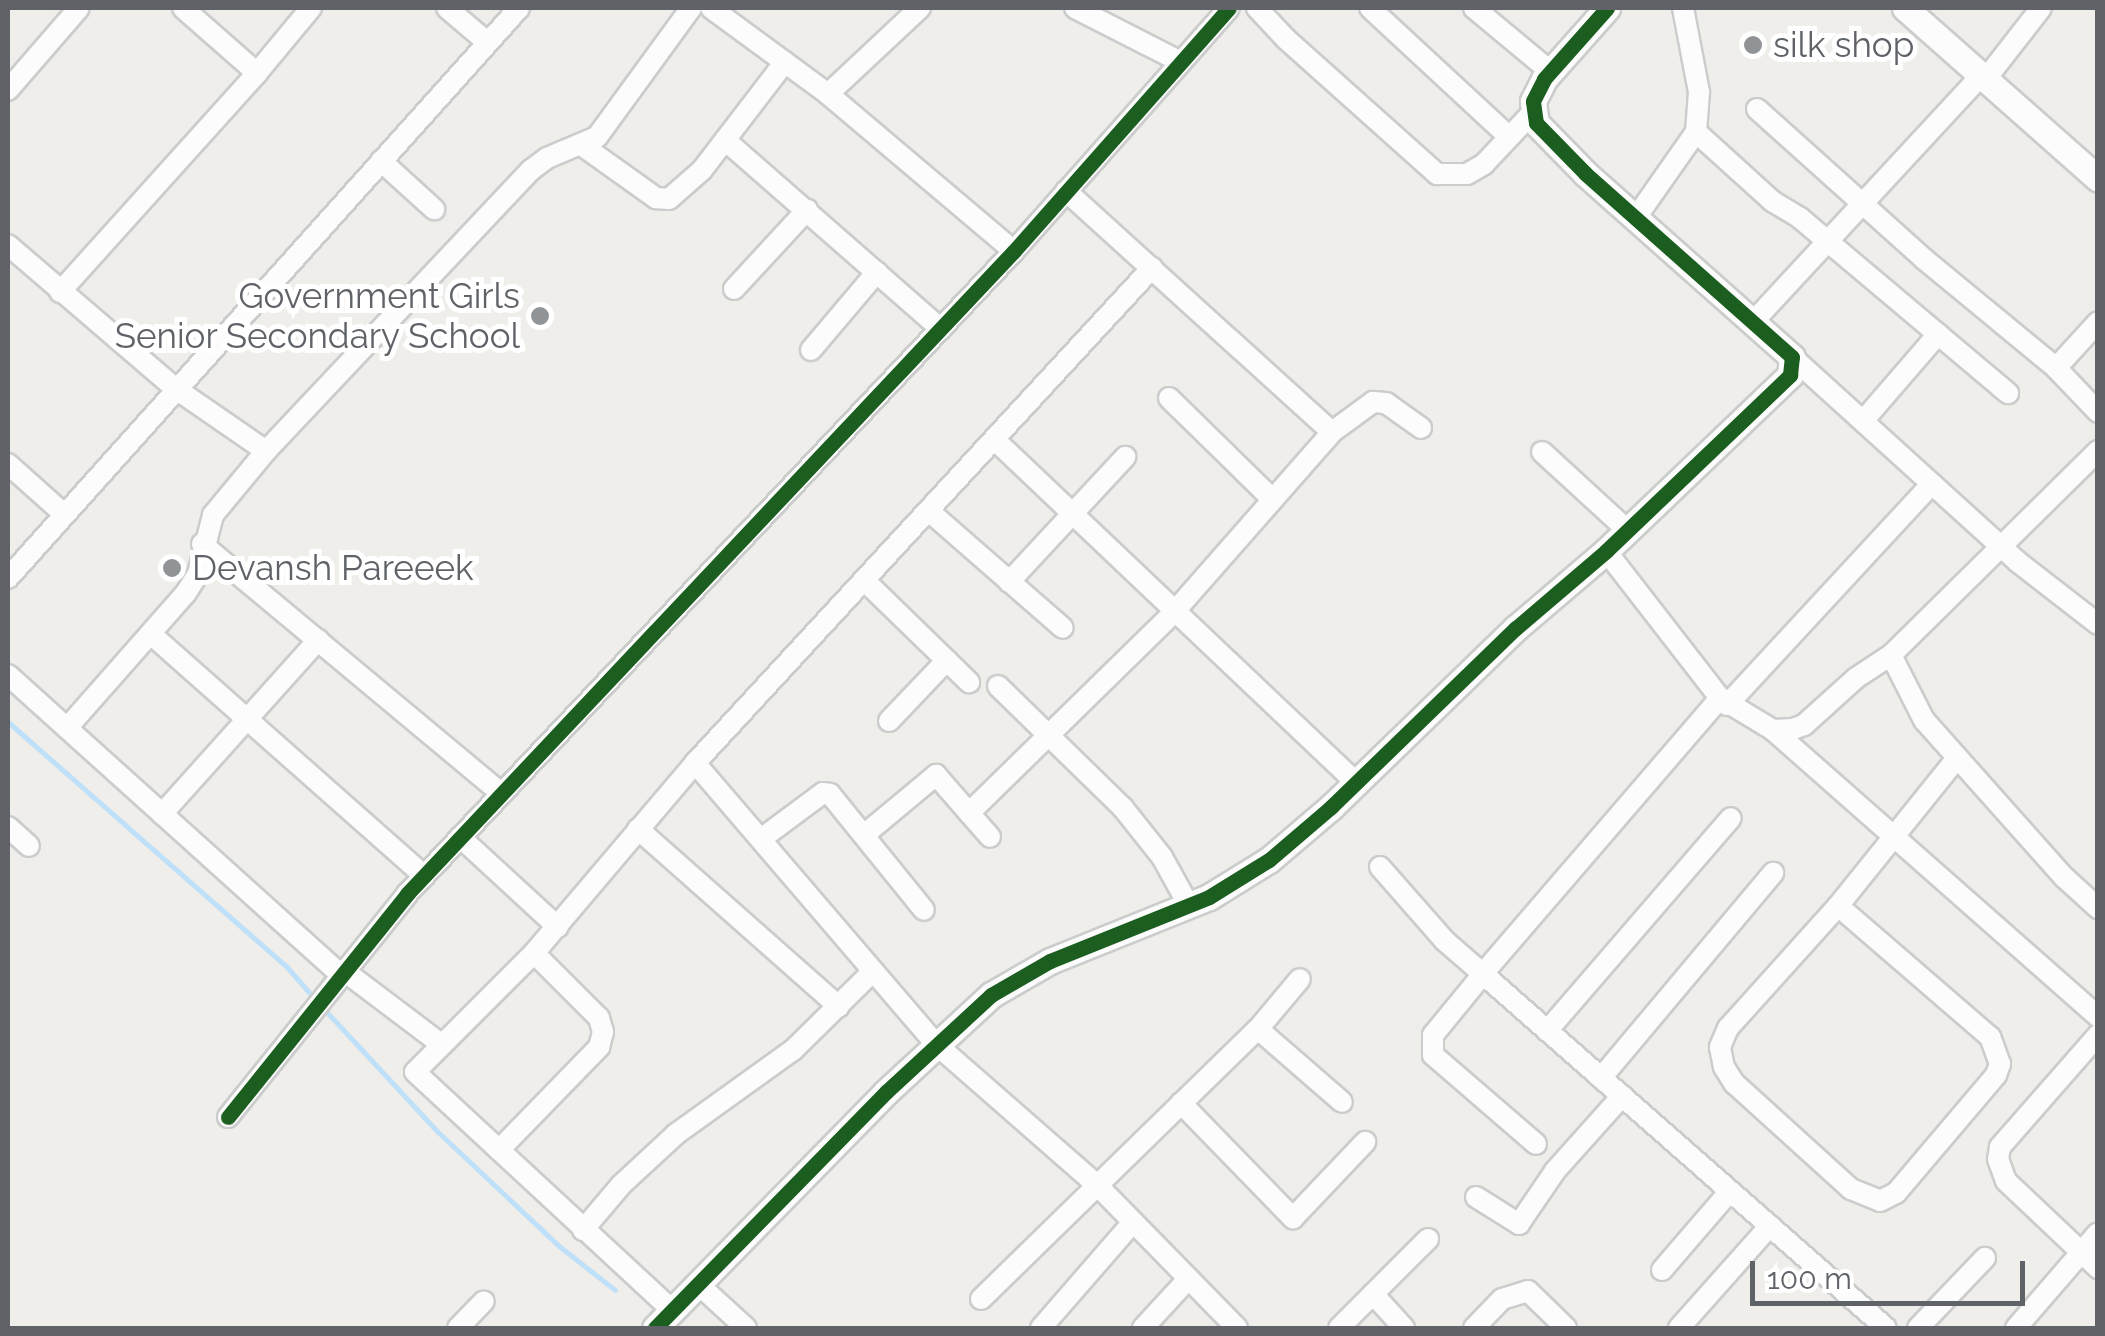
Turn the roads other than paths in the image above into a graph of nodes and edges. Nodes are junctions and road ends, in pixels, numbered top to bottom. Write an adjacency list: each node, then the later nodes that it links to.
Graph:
1 (79, 8): 24 (street)
2 (183, 8): 22 (street)
3 (311, 8): 22 (street)
4 (447, 8): 18 (street)
5 (519, 8): 18 (street)
6 (691, 8): 31 (street)
7 (711, 8): 20 (street)
8 (920, 8): 25 (street)
9 (1075, 8): 19 (street)
10 (1257, 8): 29 (street)
11 (1370, 8): 29 (street)
12 (1474, 8): 21 (street)
13 (1608, 8): 21 (street)
14 (1683, 8): 28 (street)
15 (1905, 8): 23 (street)
16 (2040, 8): 23 (street)
17 (1223, 9): 19 (street)
18 (488, 42): 32 (street)
19 (1179, 61): 34 (street)
20 (785, 62): 25 (street); 30 (street)
21 (1550, 71): 27 (street)
22 (258, 74): 45 (street)
23 (1983, 78): 33 (street); 35 (street)
24 (8, 90)
25 (828, 94): 41 (street)
26 (1757, 108): 35 (street)
27 (1535, 110): 29 (street); 38 (street)
28 (1696, 132): 38 (street); 39 (street)
29 (1508, 136)
30 (726, 140): 31 (street); 37 (street)
31 (582, 146): 61 (street)
32 (380, 161): 36 (street); 53 (street)
33 (2098, 179)
34 (1066, 191): 41 (street); 42 (street)
35 (1860, 204): 39 (street); 52 (street)
36 (434, 209)
37 (806, 210): 43 (street); 44 (street)
38 (1636, 219): 47 (street)
39 (1828, 242): 47 (street); 49 (street)
40 (8, 245): 45 (street)
41 (1014, 251): 48 (street)
42 (1152, 268): 59 (street); 60 (street)
43 (878, 272): 48 (street); 50 (street)
44 (734, 289)
45 (60, 292): 53 (street)
46 (2098, 322): 52 (street)
47 (1752, 323): 51 (street)
48 (942, 328): 97 (street)
49 (1938, 334): 54 (street); 57 (street)
50 (811, 350)
51 (1792, 357): 57 (street); 71 (street)
52 (2056, 368): 56 (street)
53 (176, 389): 61 (street); 69 (street)
54 (2008, 393)
55 (1169, 398): 67 (street)
56 (2098, 412)
57 (1863, 421): 66 (street)
58 (1421, 428): 59 (street)
59 (1332, 432): 67 (street)
60 (995, 440): 68 (street); 70 (street)
61 (266, 451): 72 (street)
62 (2098, 451): 73 (street)
63 (1542, 452): 71 (street)
64 (1125, 457): 70 (street)
65 (8, 464): 69 (street)
66 (1932, 484): 73 (street); 88 (street)
67 (1272, 499): 78 (street)
68 (930, 512): 76 (street); 77 (street)
69 (64, 514): 75 (street)
70 (1072, 514): 77 (street); 78 (street)
71 (1627, 530): 74 (street)
72 (202, 544): 81 (street); 82 (street)
73 (1998, 545): 79 (street); 83 (street)
74 (1606, 550): 88 (street); 96 (street)
75 (8, 578)
76 (866, 582): 84 (street); 95 (street)
77 (1009, 582): 80 (street)
78 (1175, 611): 93 (street); 96 (street)
79 (2098, 624)
80 (1063, 628)
81 (152, 635): 89 (street); 91 (street)
82 (318, 640): 89 (street); 97 (street)
83 (1891, 655): 92 (street); 94 (street)
84 (947, 660): 86 (street); 90 (street)
85 (8, 675): 91 (street)
86 (969, 682)
87 (998, 686): 93 (street)
88 (1724, 701): 92 (street); 119 (street)
89 (248, 720): 99 (street); 111 (street)
90 (889, 721)
91 (66, 728): 99 (street)
92 (1774, 730): 106 (street)
93 (1051, 734): 98 (street); 112 (street)
94 (1957, 758): 106 (street); 114 (street)
95 (695, 763): 102 (street); 107 (street)
96 (1356, 783): 112 (street)
97 (501, 793): 104 (street)
98 (969, 813): 103 (street); 105 (street)
99 (162, 814): 120 (street)
100 (1731, 818): 125 (street)
101 (8, 827): 108 (street)
102 (638, 829): 116 (street); 122 (street)
103 (864, 835): 107 (street); 115 (street)
104 (460, 837): 111 (street); 116 (street)
105 (990, 837)
106 (1890, 838): 113 (street); 123 (street)
107 (761, 840): 118 (street)
108 (29, 846)
109 (1380, 868): 119 (street)
110 (1772, 872): 129 (street)
111 (424, 876): 120 (street)
112 (1190, 906): 128 (street)
113 (1838, 906): 113 (street)
114 (2098, 908)
115 (924, 910)
116 (558, 927): 117 (street)
117 (534, 953): 127 (street); 136 (street)
118 (872, 972): 122 (street); 128 (street)
119 (1482, 974): 125 (street); 135 (street)
120 (338, 977): 127 (street); 133 (street)
121 (1300, 979): 124 (street)
122 (838, 1007): 142 (street)
123 (2098, 1017)
124 (1258, 1029): 131 (street); 132 (street)
125 (1547, 1031): 129 (street)
126 (2098, 1035): 145 (street)
127 (442, 1045): 136 (street)
128 (937, 1045): 137 (street); 150 (street)
129 (1600, 1078): 130 (street)
130 (1622, 1096): 138 (street); 139 (street)
131 (1342, 1102)
132 (1181, 1103): 134 (street); 137 (street)
133 (228, 1116)
134 (1365, 1142)
135 (1536, 1144)
136 (499, 1150): 142 (street)
137 (1097, 1186): 140 (street); 152 (street)
138 (1730, 1192): 141 (street); 148 (street)
139 (1476, 1197)
140 (1132, 1222): 149 (street); 157 (street)
141 (1770, 1226): 164 (street); 165 (street)
142 (583, 1230): 154 (street)
143 (2098, 1233): 145 (street)
144 (1428, 1238): 151 (street)
145 (2080, 1253): 147 (street); 167 (street)
146 (1985, 1258): 166 (street)
147 (2098, 1268)
148 (1662, 1270)
149 (1188, 1279): 158 (street); 159 (street)
150 (698, 1284): 154 (street); 156 (street)
151 (1373, 1294): 160 (street); 161 (street)
152 (980, 1300)
153 (484, 1301): 155 (street)
154 (663, 1320)
155 (458, 1328)
156 (746, 1328)
157 (1041, 1328)
158 (1143, 1328)
159 (1237, 1328)
160 (1339, 1328)
161 (1404, 1328)
162 (1474, 1328): 163 (street)
163 (1566, 1328)
164 (1679, 1328)
165 (1886, 1328)
166 (1918, 1328)
167 (2016, 1328)

